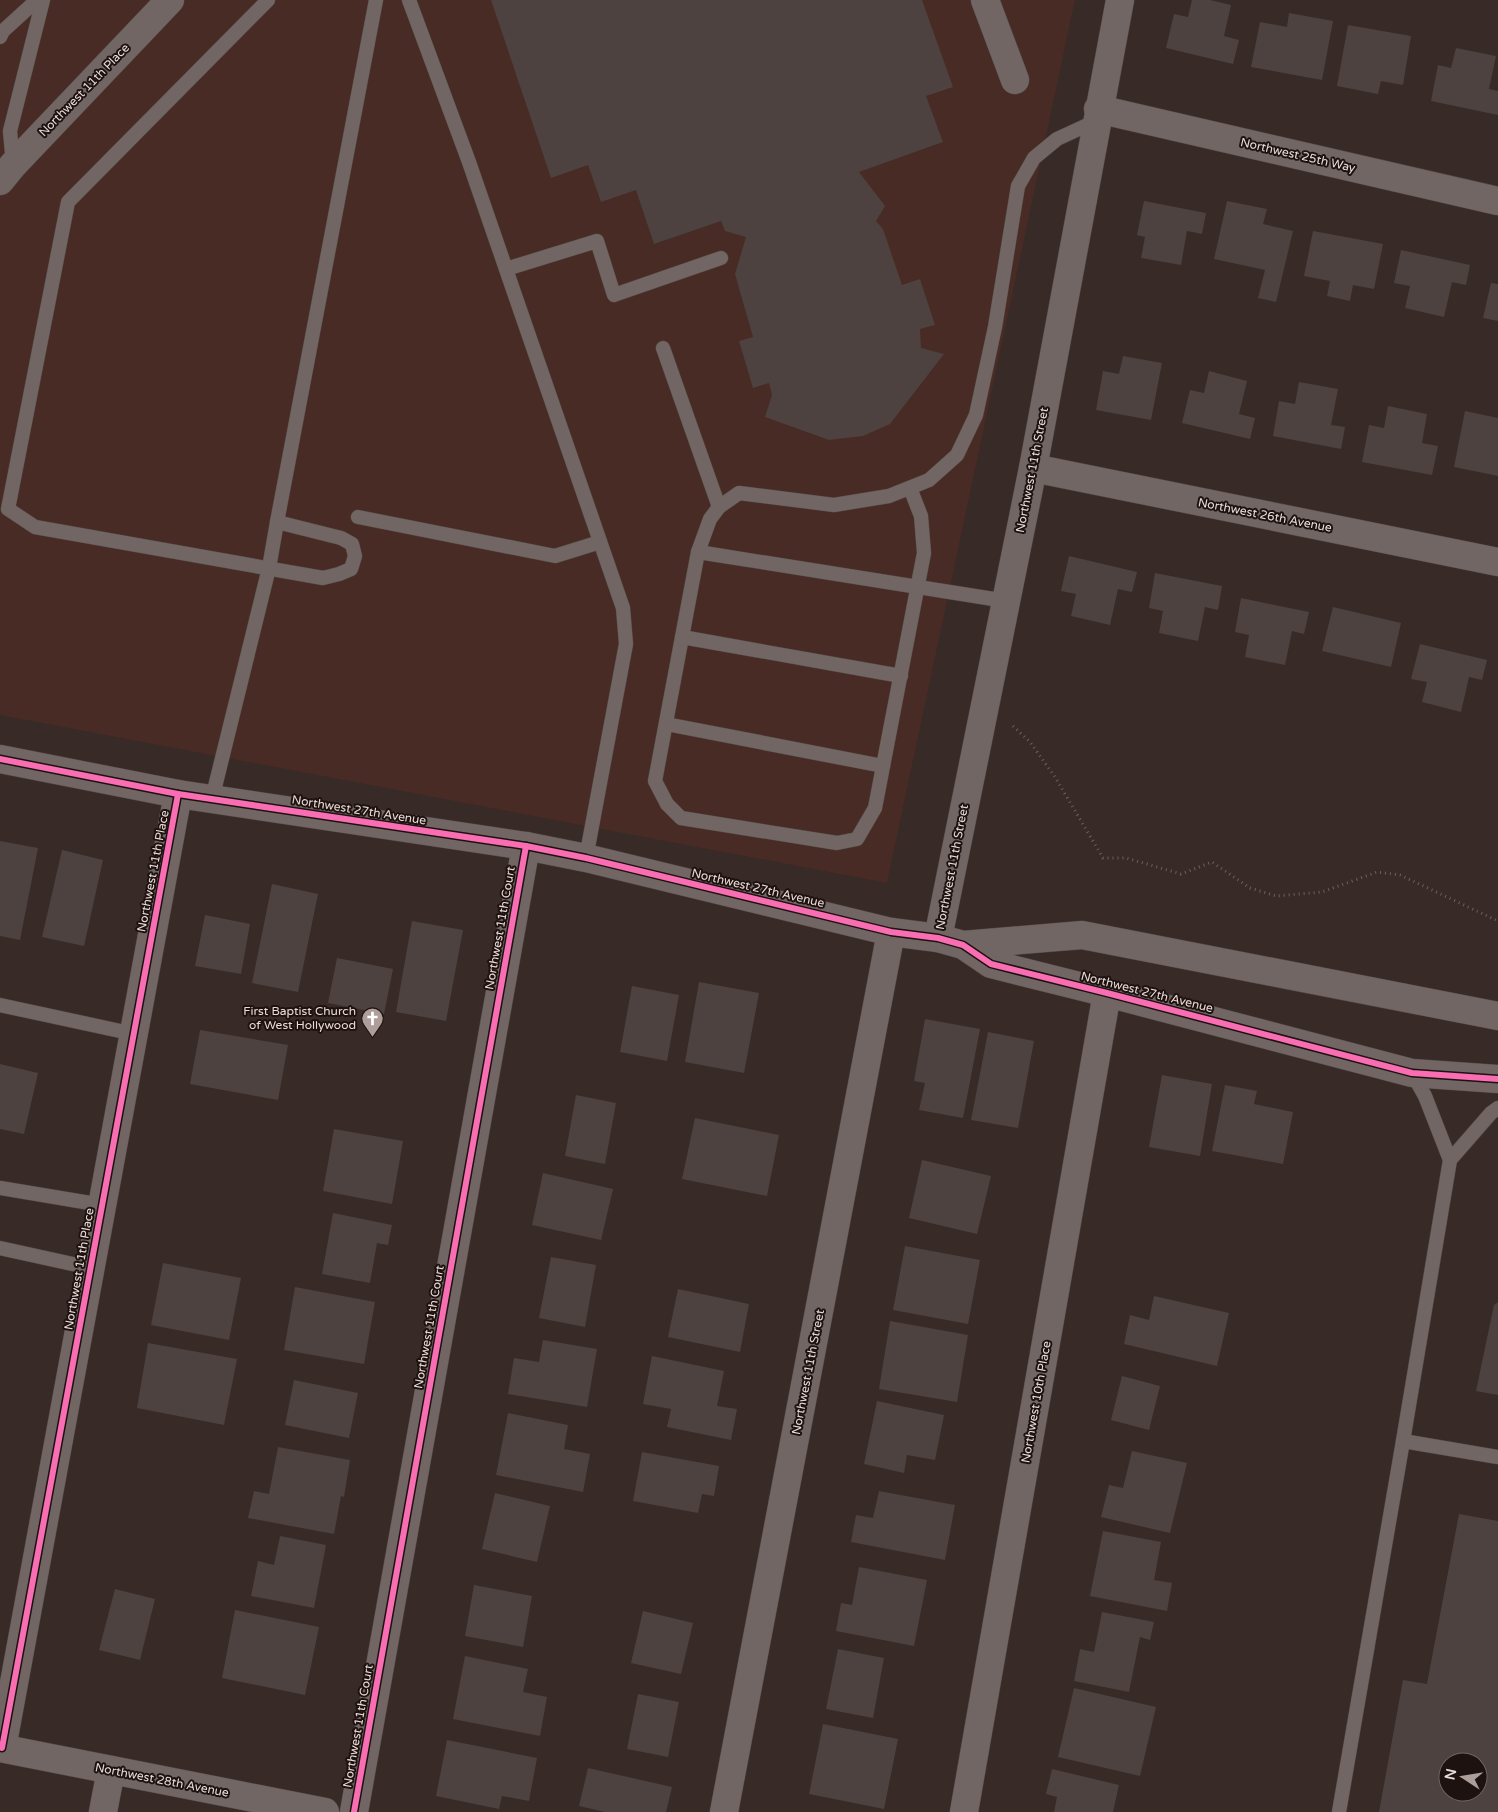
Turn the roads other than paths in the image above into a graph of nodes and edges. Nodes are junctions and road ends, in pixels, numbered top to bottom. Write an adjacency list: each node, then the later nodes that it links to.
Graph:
1 (37, 0): 9 (lane)
2 (43, 0): 12 (lane)
3 (170, 0): 12 (street, Northwest 11th Place)
4 (268, 0): 25 (lane)
5 (376, 0): 21 (lane)
6 (409, 0): 15 (lane)
7 (985, 0): 10 (street)
8 (1120, 0): 11 (street, Northwest 11th Street)
9 (0, 37)
10 (1014, 80)
11 (1097, 115): 13 (street, Northwest 25th Way); 17 (street, Northwest 11th Street); 18 (lane)
12 (6, 173)
13 (1498, 200)
14 (721, 258): 15 (lane)
15 (506, 269): 22 (lane)
16 (663, 348): 19 (lane)
17 (1032, 468): 24 (street, Northwest 26th Avenue); 27 (street, Northwest 11th Street)
18 (910, 488): 19 (lane); 26 (lane)
19 (719, 507): 23 (lane)
20 (358, 517): 22 (lane)
21 (277, 522): 25 (lane); 25 (lane)
22 (600, 542): 36 (lane)
23 (698, 552): 26 (lane); 28 (lane)
24 (1498, 562)
25 (269, 568): 34 (lane)
26 (918, 587): 27 (lane); 29 (lane)
27 (1006, 601): 38 (street, Northwest 11th Street)
28 (682, 637): 29 (lane); 30 (lane)
29 (901, 676): 32 (lane)
30 (666, 724): 32 (lane); 32 (lane)
31 (0, 759): 33 (street, Northwest 27th Avenue)
32 (883, 766)
33 (178, 794): 34 (street, Northwest 27th Avenue); 42 (street, Northwest 11th Place)
34 (212, 799): 35 (street, Northwest 27th Avenue)
35 (526, 846): 36 (street, Northwest 27th Avenue); 57 (street, Northwest 11th Court)
36 (586, 858): 37 (street, Northwest 27th Avenue)
37 (891, 932): 38 (street, Northwest 27th Avenue); 58 (street, Northwest 11th Street)
38 (951, 942): 39 (street, Northwest 27th Avenue); 41 (street, Northwest 27th Avenue)
39 (1107, 993): 43 (street, Northwest 27th Avenue); 59 (street, Northwest 10th Place)
40 (0, 1005): 42 (lane)
41 (1498, 1016)
42 (134, 1034): 48 (street, Northwest 11th Place)
43 (1412, 1073): 44 (street, Northwest 27th Avenue); 46 (lane)
44 (1498, 1079)
45 (1498, 1108): 46 (lane)
46 (1450, 1160): 51 (lane)
47 (0, 1188): 48 (lane)
48 (102, 1205): 50 (street, Northwest 11th Place)
49 (0, 1248): 50 (lane)
50 (91, 1268): 53 (street, Northwest 11th Place)
51 (1403, 1441): 52 (lane); 60 (lane)
52 (1498, 1457)
53 (1, 1748): 54 (street, Northwest 28th Avenue)
54 (111, 1770): 55 (street); 56 (street, Northwest 28th Avenue)
55 (103, 1812)
56 (325, 1812)
57 (354, 1812)
58 (724, 1812)
59 (964, 1812)
60 (1339, 1812)

